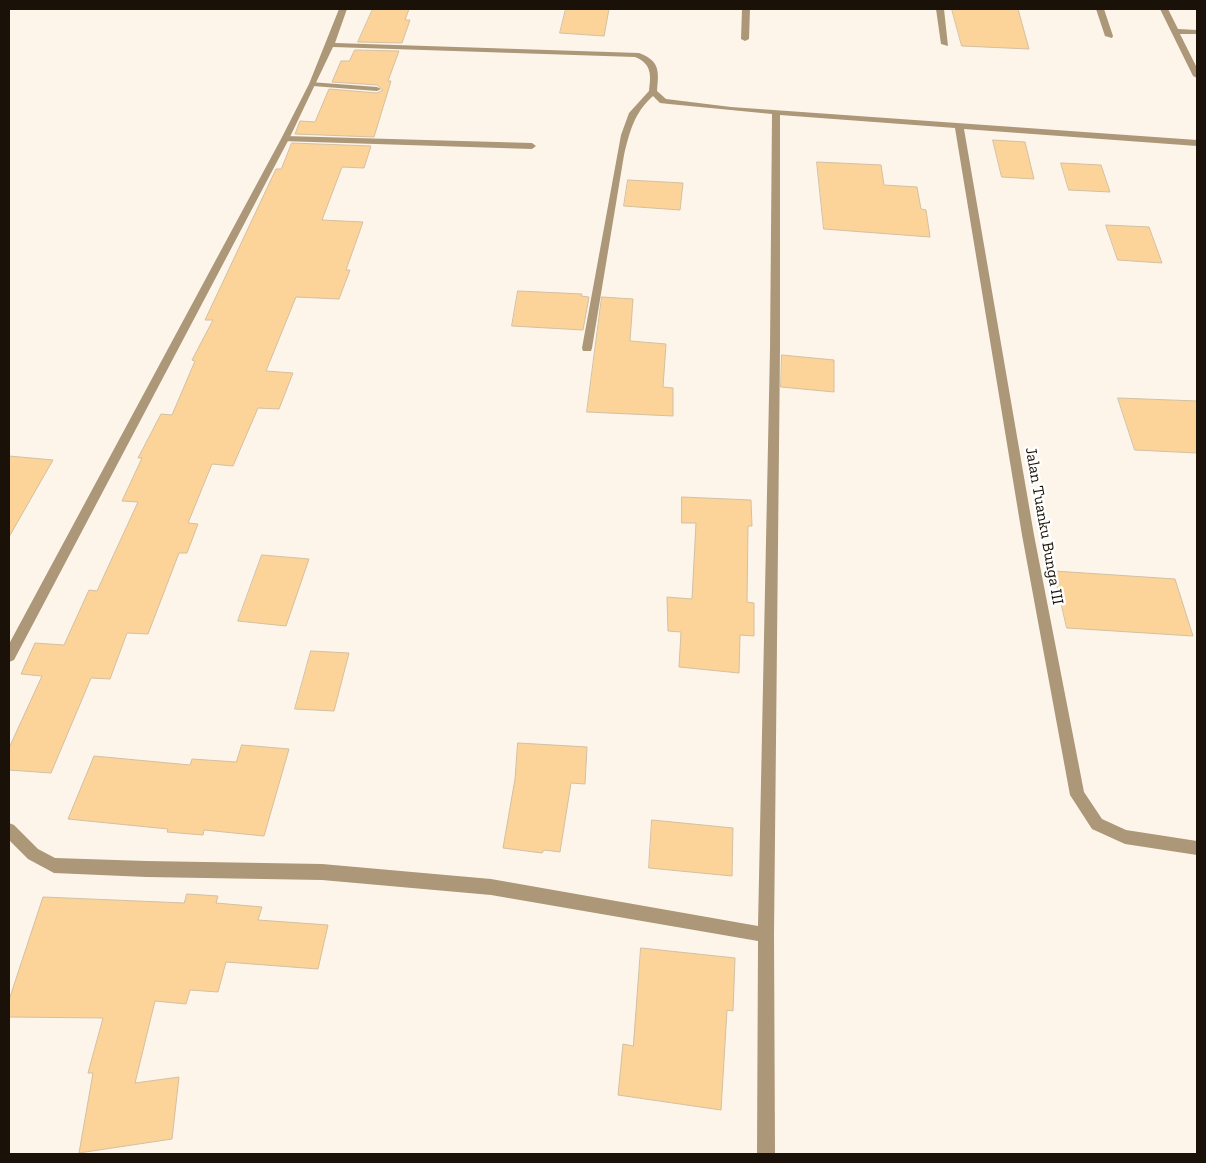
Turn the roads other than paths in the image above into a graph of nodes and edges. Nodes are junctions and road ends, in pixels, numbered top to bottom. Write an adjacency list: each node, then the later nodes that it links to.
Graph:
1 (343, 9): 11 (street)
2 (746, 9): 9 (street)
3 (940, 9): 10 (street)
4 (1100, 9): 8 (street)
5 (1164, 9): 6 (street)
6 (1174, 30): 7 (street); 12 (street)
7 (1197, 32)
8 (1109, 36)
9 (745, 39)
10 (945, 44)
11 (330, 45): 13 (street); 15 (street)
12 (1197, 76)
13 (313, 84): 14 (street); 18 (street)
14 (377, 89)
15 (653, 92): 16 (street); 21 (street)
16 (776, 112): 17 (street); 25 (street)
17 (959, 126): 19 (street); 24 (street, Jalan Tuanku Bunga III)
18 (285, 139): 20 (street); 22 (street)
19 (1197, 143)
20 (532, 146)
21 (587, 348)
22 (9, 656)
23 (9, 830): 25 (street)
24 (1197, 848)
25 (766, 935): 26 (street)
26 (766, 1154)

